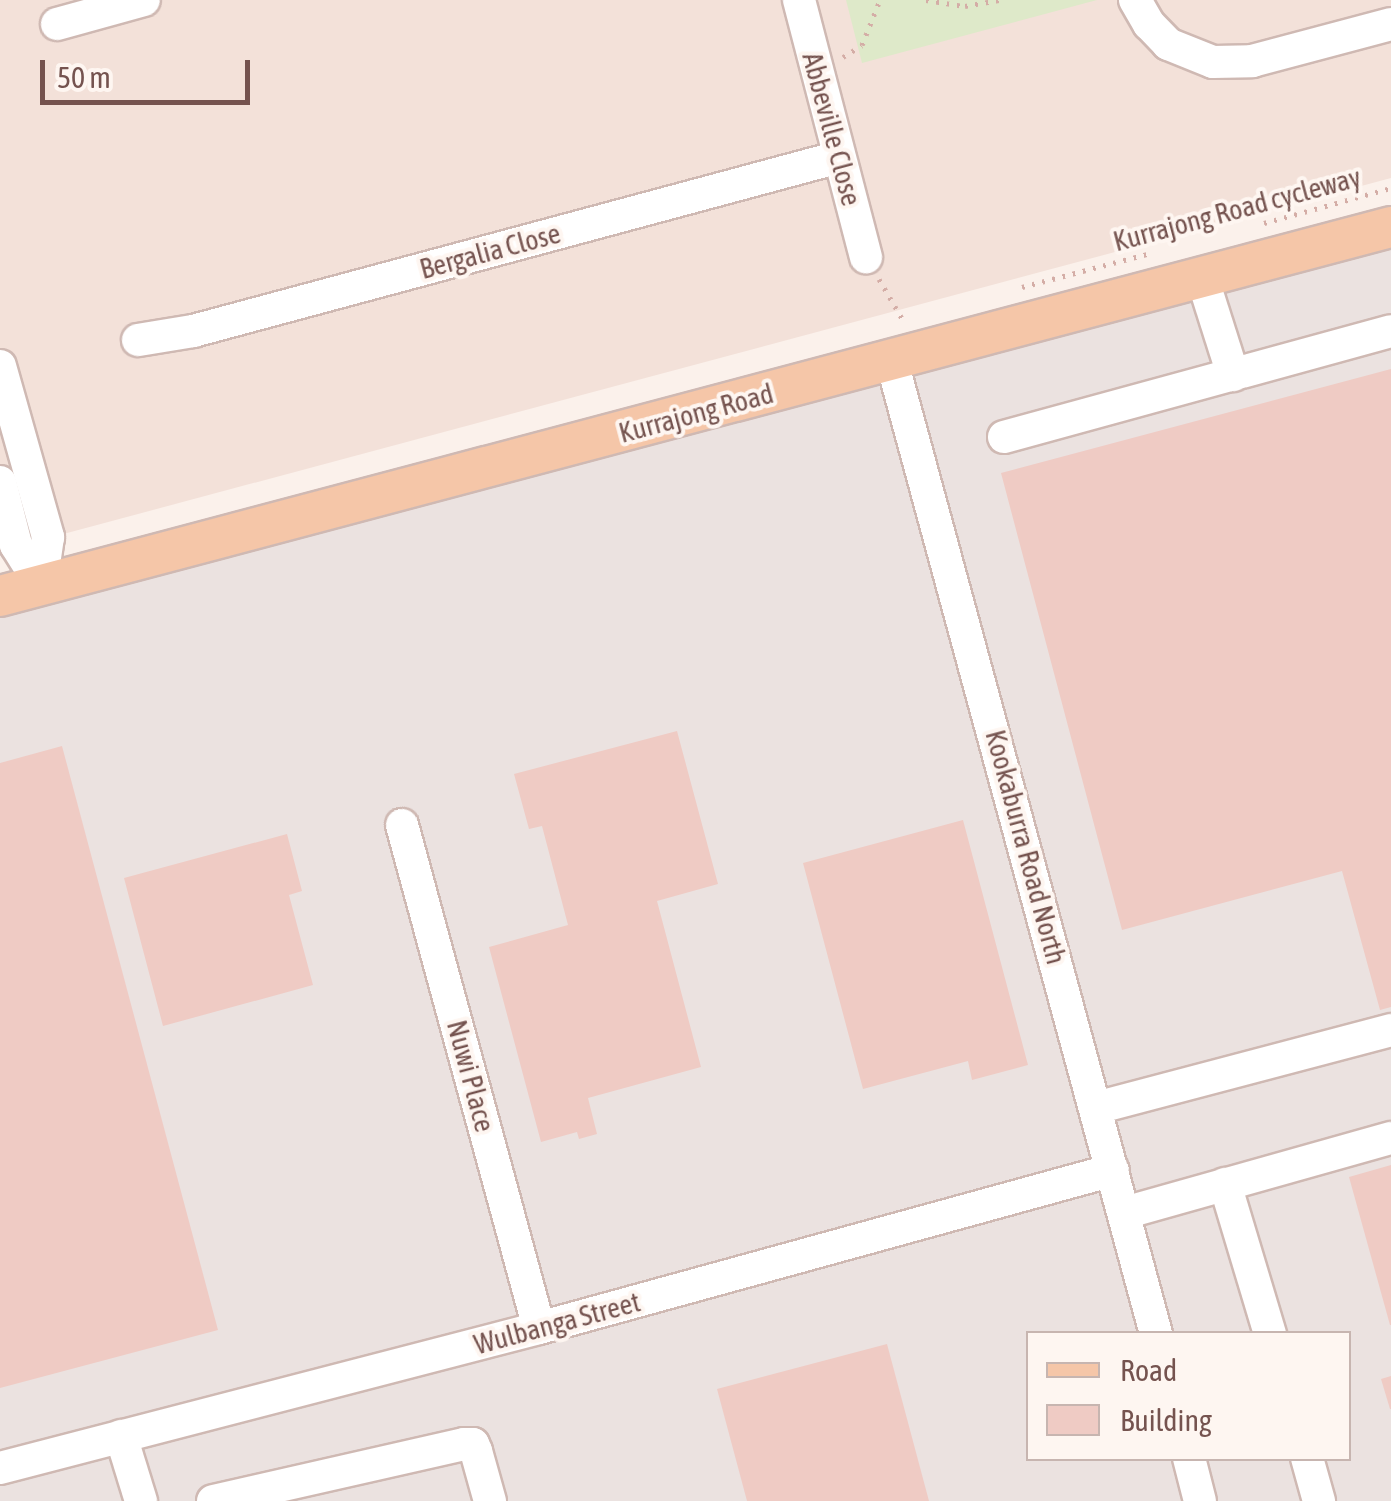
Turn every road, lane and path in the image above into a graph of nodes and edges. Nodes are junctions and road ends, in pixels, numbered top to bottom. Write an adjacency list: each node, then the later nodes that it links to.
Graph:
1 (144, 0): 7 (street)
2 (798, 0): 9 (street, Abbeville Close)
3 (880, 0): 9 (path)
4 (926, 0): 5 (path)
5 (1000, 0)
6 (1135, 0): 8 (street)
7 (57, 24)
8 (1391, 24)
9 (816, 66): 10 (street, Abbeville Close)
10 (840, 156): 15 (street, Abbeville Close); 20 (street, Bergalia Close)
11 (1391, 188): 12 (path, Kurrajong Road cycleway)
12 (1249, 227)
13 (1391, 227): 17 (main road, Kurrajong Road)
14 (1161, 250): 16 (path, Kurrajong Road cycleway)
15 (866, 257): 18 (path)
16 (1092, 268)
17 (1202, 277): 21 (main road, Kurrajong Road); 23 (street)
18 (903, 320)
19 (1391, 331): 23 (street)
20 (138, 340)
21 (892, 362): 26 (main road, Kurrajong Road); 30 (street, Kookaburra Road North)
22 (0, 366): 26 (street)
23 (1232, 375): 24 (street)
24 (1004, 437)
25 (0, 482): 26 (street)
26 (41, 585): 27 (main road, Kurrajong Road)
27 (0, 596)
28 (402, 825): 35 (street, Nuwi Place)
29 (1391, 1030): 30 (street)
30 (1096, 1108): 32 (street, Kookaburra Road North)
31 (1391, 1138): 33 (street)
32 (1113, 1170): 34 (street, Kookaburra Road North); 35 (street, Wulbanga Street)
33 (1225, 1184): 34 (street); 37 (street)
34 (1124, 1213): 36 (street, Kookaburra Road North)
35 (540, 1328): 38 (street, Wulbanga Street)
36 (1155, 1331)
37 (1269, 1331)
38 (121, 1436): 41 (street, Wulbanga Street); 42 (street)
39 (1190, 1461): 45 (street)
40 (1308, 1461): 46 (street)
41 (0, 1468)
42 (140, 1501)
43 (213, 1501): 44 (street)
44 (490, 1501)
45 (1200, 1501)
46 (1320, 1501)

